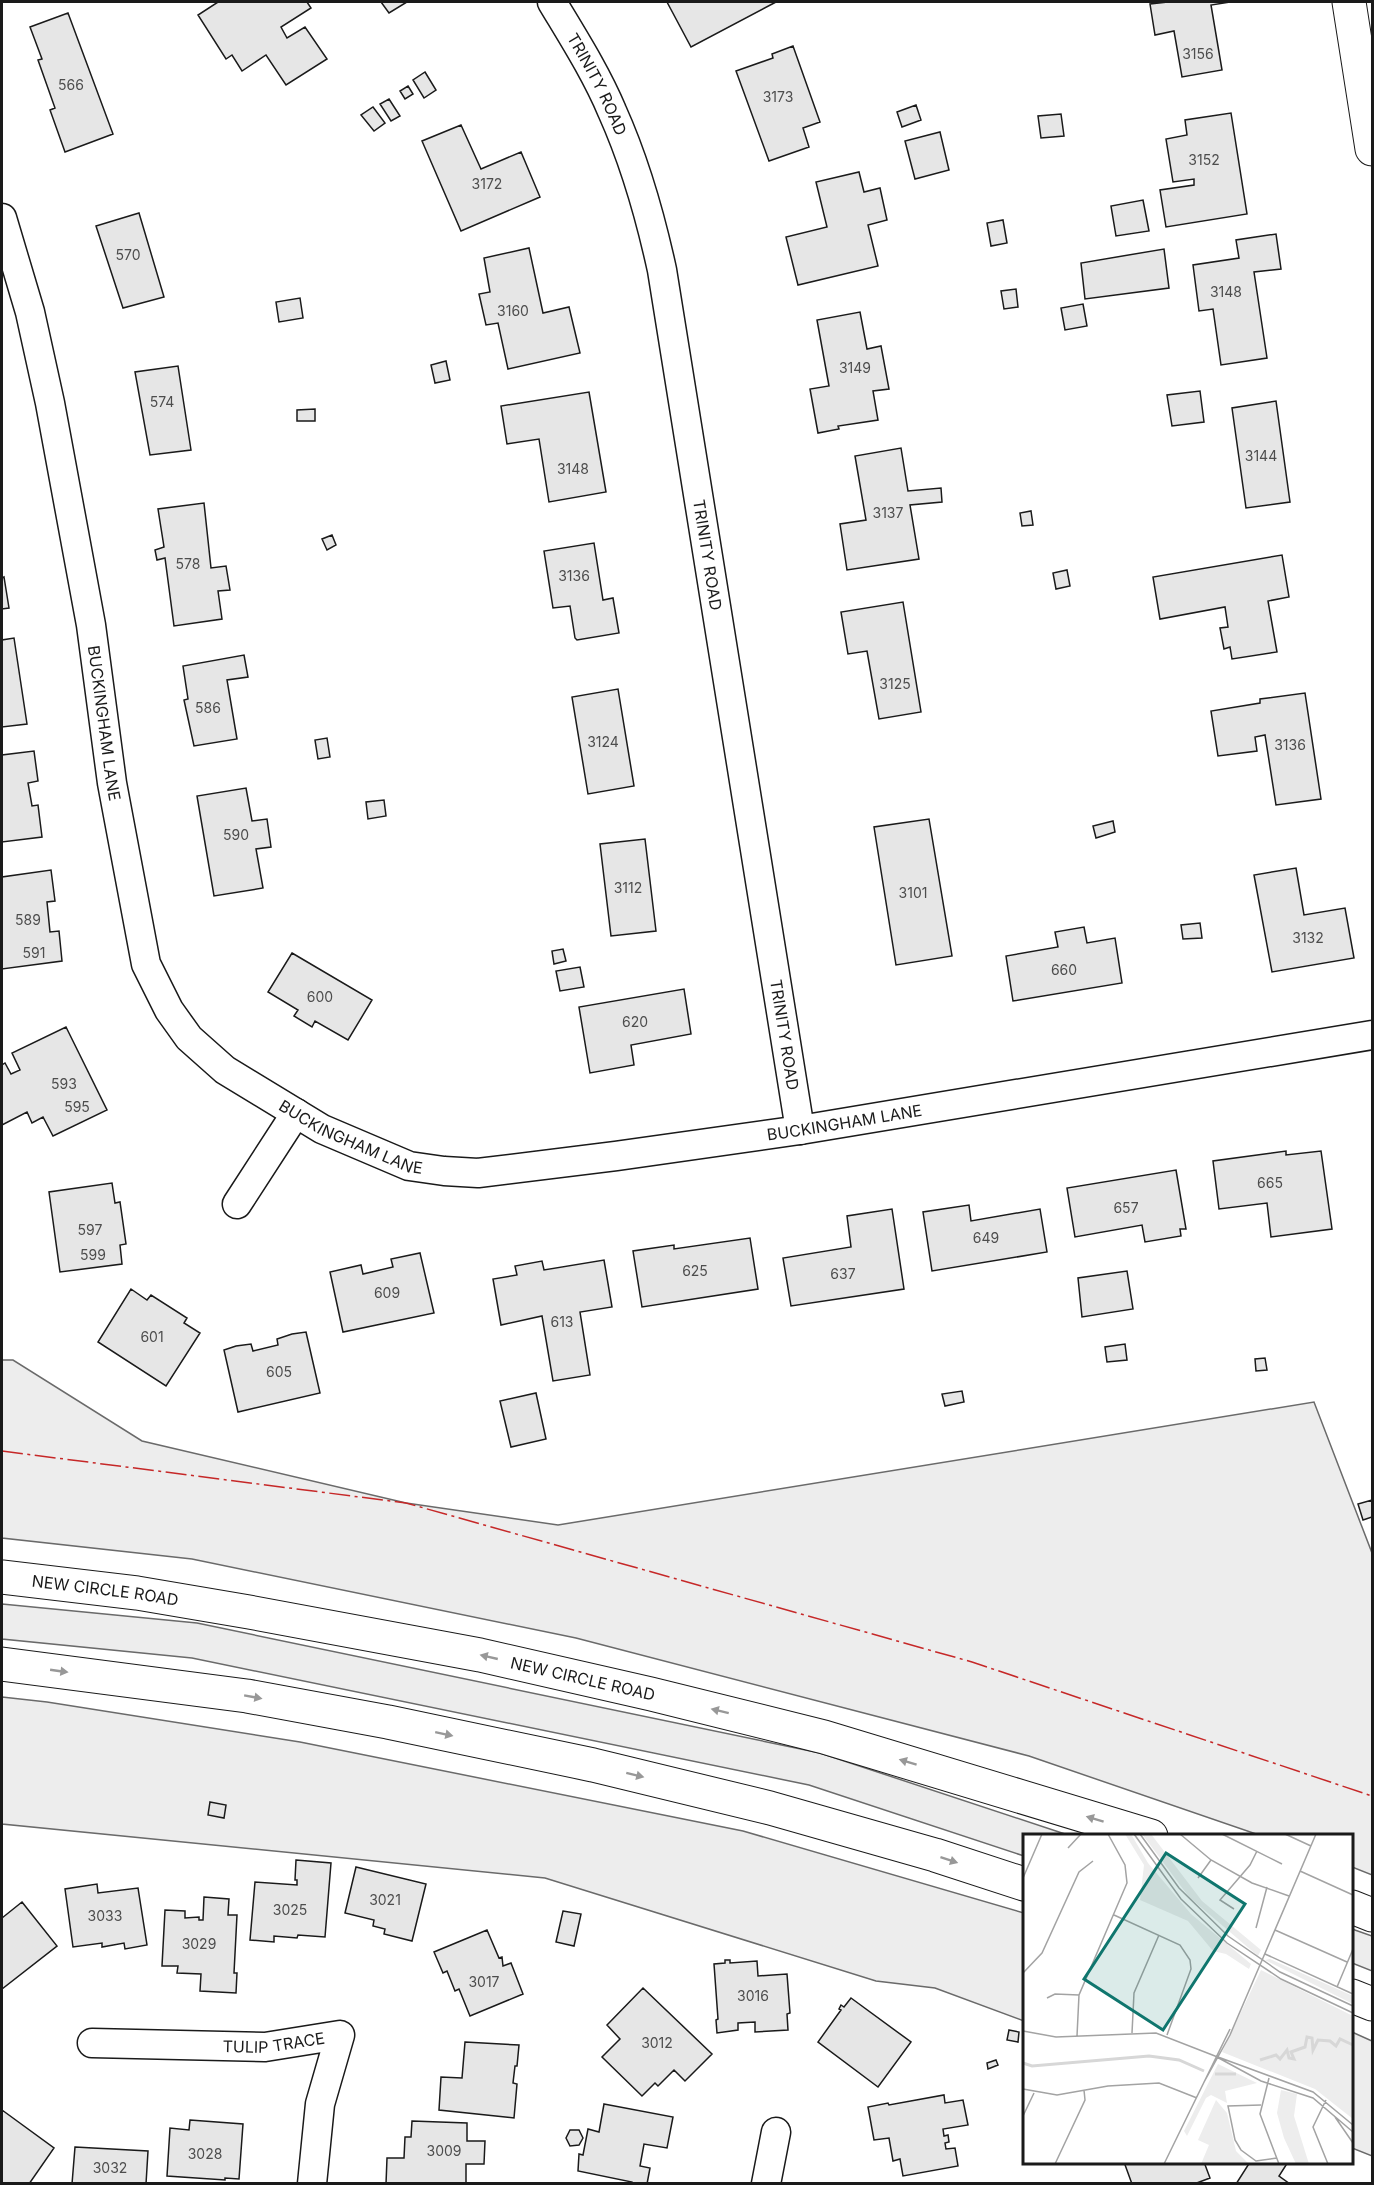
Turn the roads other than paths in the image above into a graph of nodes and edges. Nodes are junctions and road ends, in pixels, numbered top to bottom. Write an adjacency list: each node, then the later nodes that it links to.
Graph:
1 (552, 2): 7 (street, TRINITY ROAD)
2 (1349, 2): 3 (main road)
3 (1372, 149)
4 (2, 218): 6 (street, BUCKINGHAM LANE)
5 (1372, 1035): 7 (street, BUCKINGHAM LANE)
6 (296, 1113): 7 (street, BUCKINGHAM LANE); 8 (street)
7 (800, 1130)
8 (237, 1204)
9 (2, 1577): 11 (main road, NEW CIRCLE ROAD, one-way to 9)
10 (2, 1664): 12 (main road, one-way to 12)
11 (1144, 1834)
12 (1023, 1884)
13 (1353, 1907): 14 (main road)
14 (1372, 1915)
15 (1353, 1996): 16 (main road)
16 (1372, 2004)
17 (92, 2043): 19 (street, TULIP TRACE)
18 (776, 2132): 20 (street)
19 (312, 2184)
20 (766, 2184)

